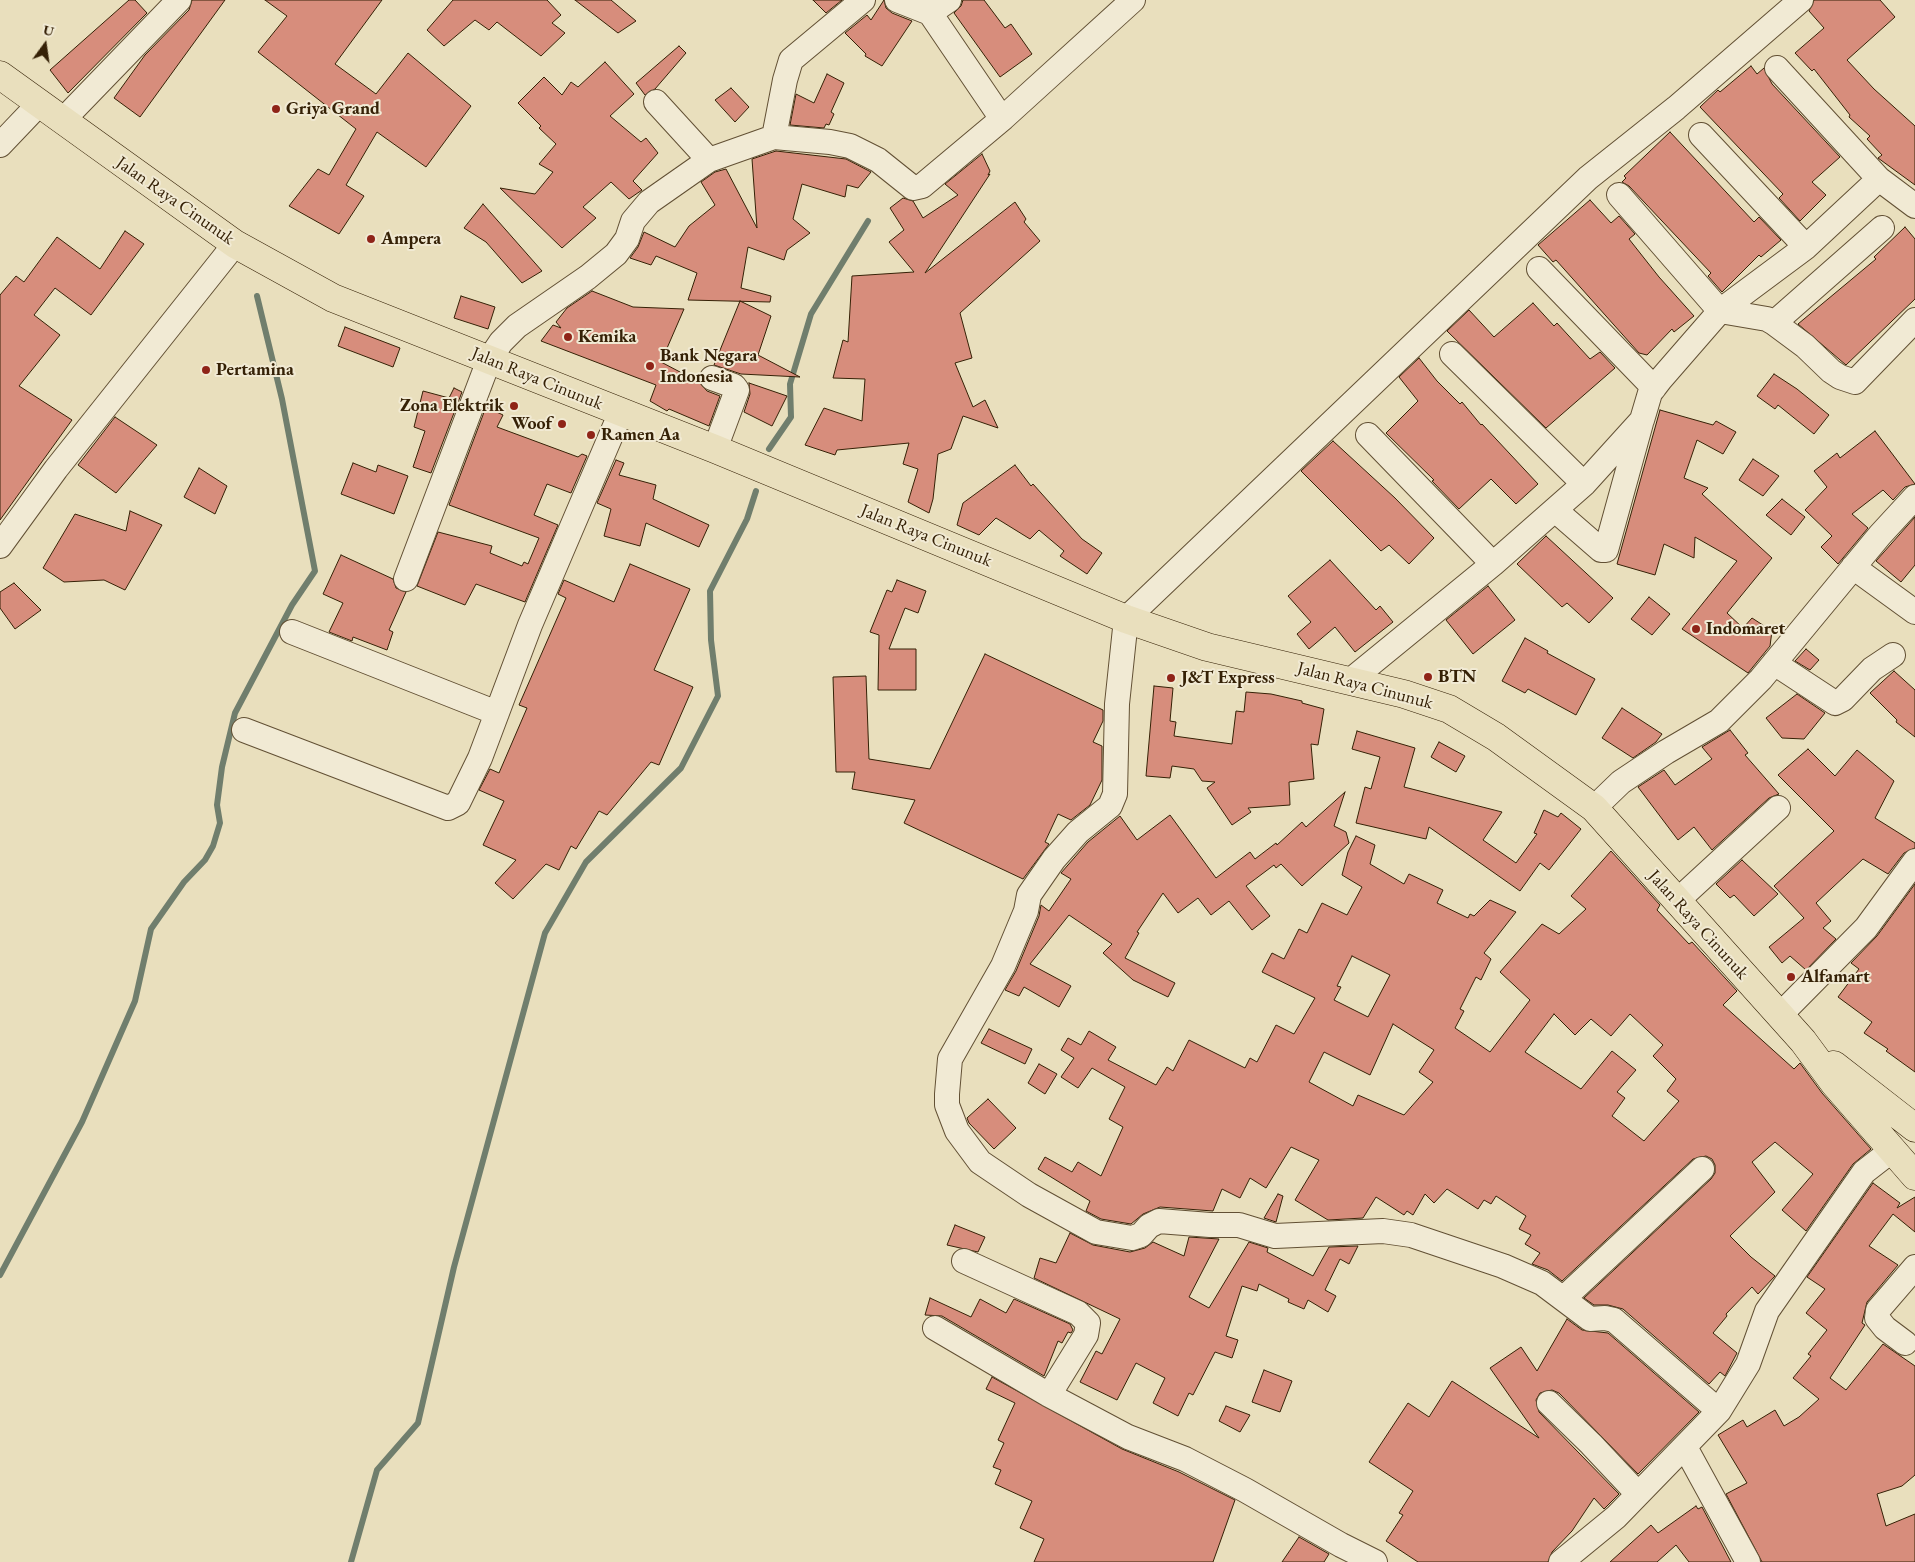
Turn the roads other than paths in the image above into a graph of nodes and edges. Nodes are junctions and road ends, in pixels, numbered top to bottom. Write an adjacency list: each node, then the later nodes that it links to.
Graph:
1 (179, 0): 12 (street)
2 (863, 0): 14 (street)
3 (897, 0): 6 (street)
4 (1132, 0): 11 (street)
5 (1800, 0): 43 (street)
6 (939, 6): 11 (street)
7 (1777, 68): 17 (street)
8 (0, 75): 10 (highway, Jalan Raya Cinunuk)
9 (656, 102): 16 (street)
10 (40, 103): 12 (highway, Jalan Raya Cinunuk); 15 (street)
11 (1002, 118): 14 (street)
12 (62, 120): 21 (highway, Jalan Raya Cinunuk)
13 (1701, 136): 22 (street)
14 (774, 137): 16 (street)
15 (0, 145)
16 (709, 160): 28 (street)
17 (1880, 179): 19 (street); 22 (street)
18 (1619, 195): 24 (street)
19 (1915, 206)
20 (1882, 228): 26 (street)
21 (235, 244): 28 (highway, Jalan Raya Cinunuk); 38 (street)
22 (1806, 247): 24 (street)
23 (1539, 269): 30 (street)
24 (1720, 311): 26 (street); 30 (street)
25 (1915, 320): 26 (street)
26 (1774, 323)
27 (1452, 354): 35 (street)
28 (489, 360): 31 (highway, Jalan Raya Cinunuk); 41 (street)
29 (712, 378): 34 (street)
30 (1654, 388): 32 (street)
31 (620, 412): 34 (highway, Jalan Raya Cinunuk); 48 (street)
32 (1642, 420): 35 (street); 37 (street)
33 (1368, 434): 39 (street)
34 (715, 449): 43 (highway, Jalan Raya Cinunuk)
35 (1584, 484): 37 (street)
36 (1915, 498): 40 (street)
37 (1555, 510): 39 (street)
38 (0, 546)
39 (1493, 564): 47 (street)
40 (1853, 567): 42 (street); 46 (street)
41 (406, 579)
42 (1915, 612)
43 (1126, 619): 47 (highway, Jalan Raya Cinunuk); 62 (street)
44 (292, 632): 48 (street)
45 (1894, 655): 46 (street)
46 (1774, 663): 50 (street)
47 (1351, 680): 50 (highway, Jalan Raya Cinunuk)
48 (497, 713): 49 (street)
49 (244, 730)
50 (1594, 808): 53 (highway, Jalan Raya Cinunuk)
51 (1778, 808): 53 (street)
52 (1915, 861): 54 (street)
53 (1677, 901): 54 (highway, Jalan Raya Cinunuk)
54 (1779, 1016): 55 (highway, Jalan Raya Cinunuk)
55 (1803, 1041): 56 (highway); 57 (highway)
56 (1915, 1128)
57 (1891, 1151): 59 (highway); 67 (street)
58 (1702, 1169): 62 (street)
59 (1915, 1176)
60 (964, 1261): 65 (street)
61 (1915, 1267): 64 (street)
62 (1564, 1298): 67 (street)
63 (935, 1328): 65 (street)
64 (1905, 1343)
65 (1049, 1395): 70 (street)
66 (1549, 1403): 69 (street)
67 (1720, 1411): 68 (street)
68 (1685, 1447): 69 (street); 72 (street)
69 (1638, 1494): 71 (street)
70 (1375, 1562)
71 (1561, 1562)
72 (1748, 1562)

